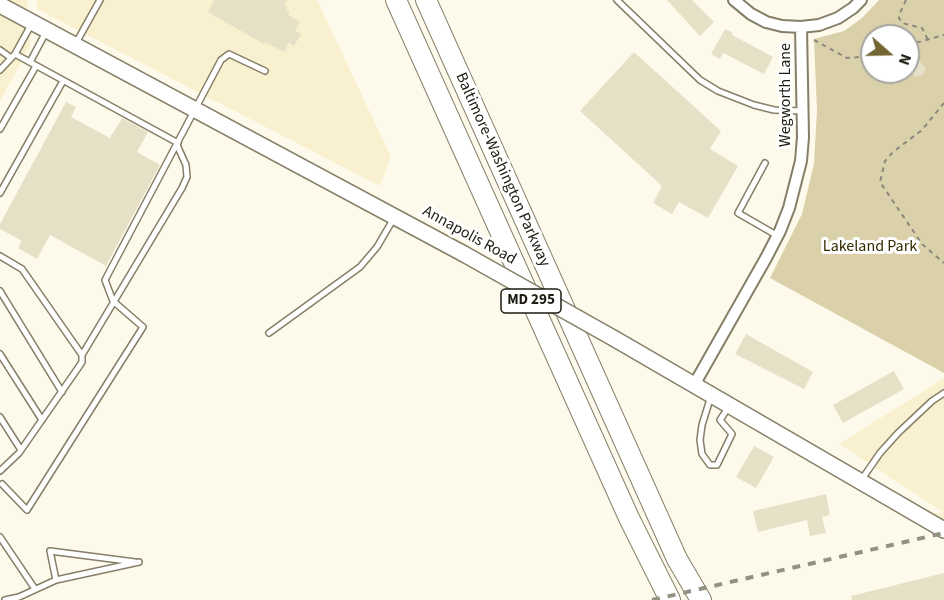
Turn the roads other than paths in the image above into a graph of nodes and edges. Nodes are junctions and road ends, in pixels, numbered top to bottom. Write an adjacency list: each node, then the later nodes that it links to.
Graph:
1 (100, 0): 11 (lane)
2 (396, 0): 49 (highway, Baltimore-Washington Parkway / MD 295)
3 (426, 0): 50 (highway, Baltimore-Washington Parkway / MD 295)
4 (616, 0): 20 (lane)
5 (734, 0): 9 (street)
6 (861, 0): 9 (street, Wegworth Lane)
7 (0, 5): 8 (main road, Annapolis Road)
8 (33, 21): 10 (main road, Annapolis Road); 13 (lane)
9 (801, 27): 20 (street, Wegworth Lane)
10 (47, 30): 11 (main road, Annapolis Road); 14 (lane)
11 (75, 45): 19 (main road, Annapolis Road)
12 (0, 50): 13 (lane)
13 (13, 56): 14 (lane); 16 (lane)
14 (30, 62): 15 (lane)
15 (36, 66): 18 (lane); 21 (lane)
16 (0, 70)
17 (265, 71): 19 (lane)
18 (63, 81): 22 (lane); 24 (lane)
19 (196, 110): 22 (lane); 25 (main road, Annapolis Road)
20 (804, 111): 26 (street, Wegworth Lane)
21 (0, 129)
22 (177, 144): 29 (lane); 29 (lane)
23 (765, 163): 26 (lane)
24 (0, 193)
25 (395, 216): 30 (lane); 33 (main road, Annapolis Road, bridge)
26 (778, 236): 33 (street, Wegworth Lane)
27 (0, 256): 32 (lane)
28 (0, 291): 34 (lane)
29 (113, 301): 32 (lane); 43 (lane)
30 (269, 333)
31 (0, 354): 39 (lane)
32 (82, 355): 34 (lane)
33 (694, 385): 36 (main road, Annapolis Road)
34 (62, 392): 39 (lane)
35 (944, 393): 42 (lane)
36 (712, 395): 37 (main road, Annapolis Road); 37 (lane)
37 (730, 406): 42 (main road, Annapolis Road)
38 (0, 417): 40 (lane)
39 (42, 420): 40 (lane)
40 (21, 450): 41 (lane)
41 (0, 471)
42 (861, 480): 44 (main road, Annapolis Road)
43 (1, 484)
44 (944, 530)
45 (0, 537): 47 (lane)
46 (56, 580): 46 (lane); 47 (lane)
47 (35, 589): 48 (lane)
48 (5, 600)
49 (670, 600)
50 (701, 600)

